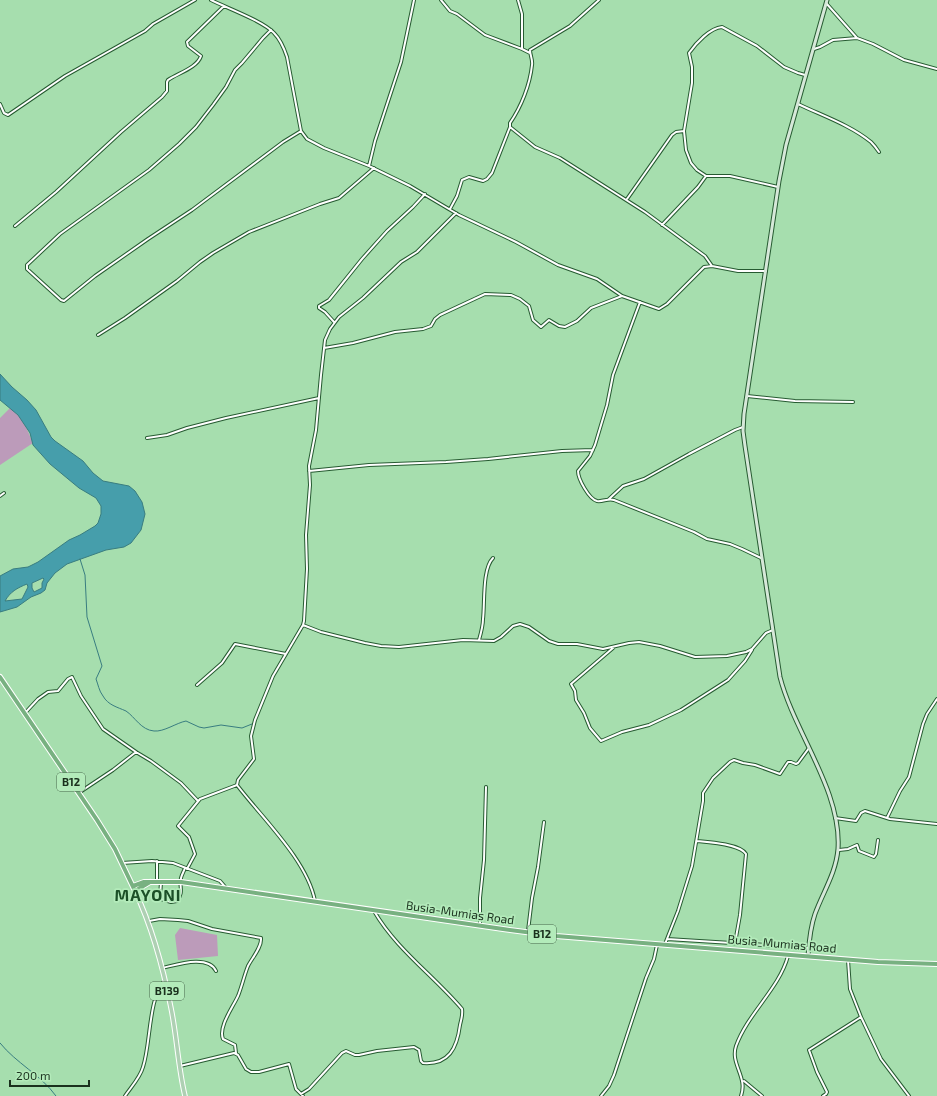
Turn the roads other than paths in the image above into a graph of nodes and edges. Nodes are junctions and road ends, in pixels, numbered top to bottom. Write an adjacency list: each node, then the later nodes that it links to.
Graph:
1 (195, 0): 16 (street)
2 (211, 0): 8 (street)
3 (414, 0): 22 (street)
4 (441, 0): 11 (street)
5 (518, 0): 11 (street)
6 (599, 0): 13 (street)
7 (827, 1): 10 (street); 12 (street)
8 (224, 6): 9 (street); 31 (street)
9 (271, 30): 19 (street); 19 (street)
10 (857, 38): 12 (street); 14 (street)
11 (522, 49): 13 (street)
12 (814, 49): 15 (street)
13 (530, 53): 18 (street)
14 (937, 69)
15 (806, 75): 17 (street); 20 (street)
16 (0, 104)
17 (798, 104): 21 (street); 25 (street)
18 (510, 126): 27 (street); 28 (street)
19 (301, 131): 22 (street)
20 (684, 131): 24 (street); 27 (street)
21 (879, 152)
22 (369, 166): 23 (street)
23 (374, 168): 26 (street); 37 (street)
24 (706, 176): 25 (street); 30 (street)
25 (778, 187): 33 (street)
26 (425, 194): 28 (street); 36 (street)
27 (626, 199): 30 (street)
28 (450, 210): 29 (street)
29 (456, 213): 34 (street); 36 (street)
30 (662, 225): 32 (street)
31 (15, 226)
32 (712, 266): 33 (street); 35 (street)
33 (766, 271): 39 (street)
34 (622, 296): 35 (street); 38 (street)
35 (640, 302): 44 (street)
36 (334, 322): 38 (street)
37 (98, 335)
38 (324, 348): 40 (street)
39 (747, 396): 41 (street); 42 (street)
40 (319, 398): 43 (street); 45 (street)
41 (853, 402)
42 (743, 427): 48 (street); 50 (street)
43 (147, 438)
44 (593, 450): 45 (street); 48 (street)
45 (309, 471): 51 (street)
46 (4, 493): 47 (street)
47 (0, 496)
48 (609, 499): 50 (street)
49 (493, 558): 53 (street)
50 (762, 559): 52 (street)
51 (303, 625): 53 (street); 56 (street)
52 (773, 630): 55 (street); 61 (street)
53 (479, 640): 54 (street)
54 (614, 648): 55 (street); 55 (street)
55 (752, 649)
56 (286, 654): 58 (street); 63 (street)
57 (0, 677): 60 (highway, B12)
58 (197, 685)
59 (937, 698): 68 (street)
60 (25, 714): 62 (street); 65 (highway, B12)
61 (809, 748): 67 (street); 71 (street)
62 (136, 752): 65 (street); 66 (street)
63 (238, 785): 66 (street); 85 (street)
64 (486, 787): 88 (street)
65 (79, 793): 75 (highway, B12)
66 (198, 801): 76 (street)
67 (835, 818): 68 (street); 94 (street)
68 (887, 818): 70 (street)
69 (544, 822): 89 (street)
70 (937, 824)
71 (697, 840): 90 (street); 91 (street)
72 (878, 840): 73 (street)
73 (839, 850)
74 (157, 861): 75 (street); 76 (street); 78 (street)
75 (122, 863): 77 (highway, B12)
76 (186, 868): 81 (street); 83 (street)
77 (128, 875): 79 (highway, Busia-Mumias Road / B12); 82 (highway, B12)
78 (159, 881): 80 (highway, Busia-Mumias Road / B12); 81 (highway, Busia-Mumias Road / B12); 81 (street)
79 (141, 882): 80 (highway, Busia-Mumias Road / B12); 82 (highway, Busia-Mumias Road / B12)
80 (150, 882): 84 (highway, Busia-Mumias Road / B12)
81 (181, 882): 83 (highway, Busia-Mumias Road / B12)
82 (133, 886): 84 (highway, B12)
83 (226, 888): 85 (highway, Busia-Mumias Road / B12)
84 (135, 891): 87 (main road, B139)
85 (315, 901): 86 (highway, Busia-Mumias Road / B12)
86 (374, 910): 88 (highway, Busia-Mumias Road / B12); 106 (street)
87 (149, 921): 99 (main road, B139); 103 (street)
88 (479, 926): 89 (highway, Busia-Mumias Road / B12)
89 (528, 933): 92 (highway, Busia-Mumias Road / B12)
90 (667, 939): 91 (street); 93 (street)
91 (735, 943): 94 (street)
92 (657, 944): 93 (highway, Busia-Mumias Road / B12); 109 (street)
93 (665, 944): 95 (highway, Busia-Mumias Road / B12)
94 (808, 948): 96 (street)
95 (789, 955): 96 (highway, Busia-Mumias Road / B12); 105 (street)
96 (808, 956): 97 (highway, Busia-Mumias Road / B12)
97 (848, 959): 98 (highway, Busia-Mumias Road / B12); 102 (street)
98 (937, 964)
99 (162, 968): 100 (street); 101 (main road, B139)
100 (216, 971)
101 (165, 980): 104 (main road, B139); 107 (street)
102 (861, 1017): 112 (street); 113 (street)
103 (236, 1053): 104 (street); 106 (street)
104 (179, 1066): 108 (main road, B139)
105 (743, 1080): 110 (street); 111 (street)
106 (303, 1095)
107 (125, 1096)
108 (185, 1096)
109 (601, 1096)
110 (741, 1096)
111 (762, 1096)
112 (823, 1096)
113 (910, 1096)

